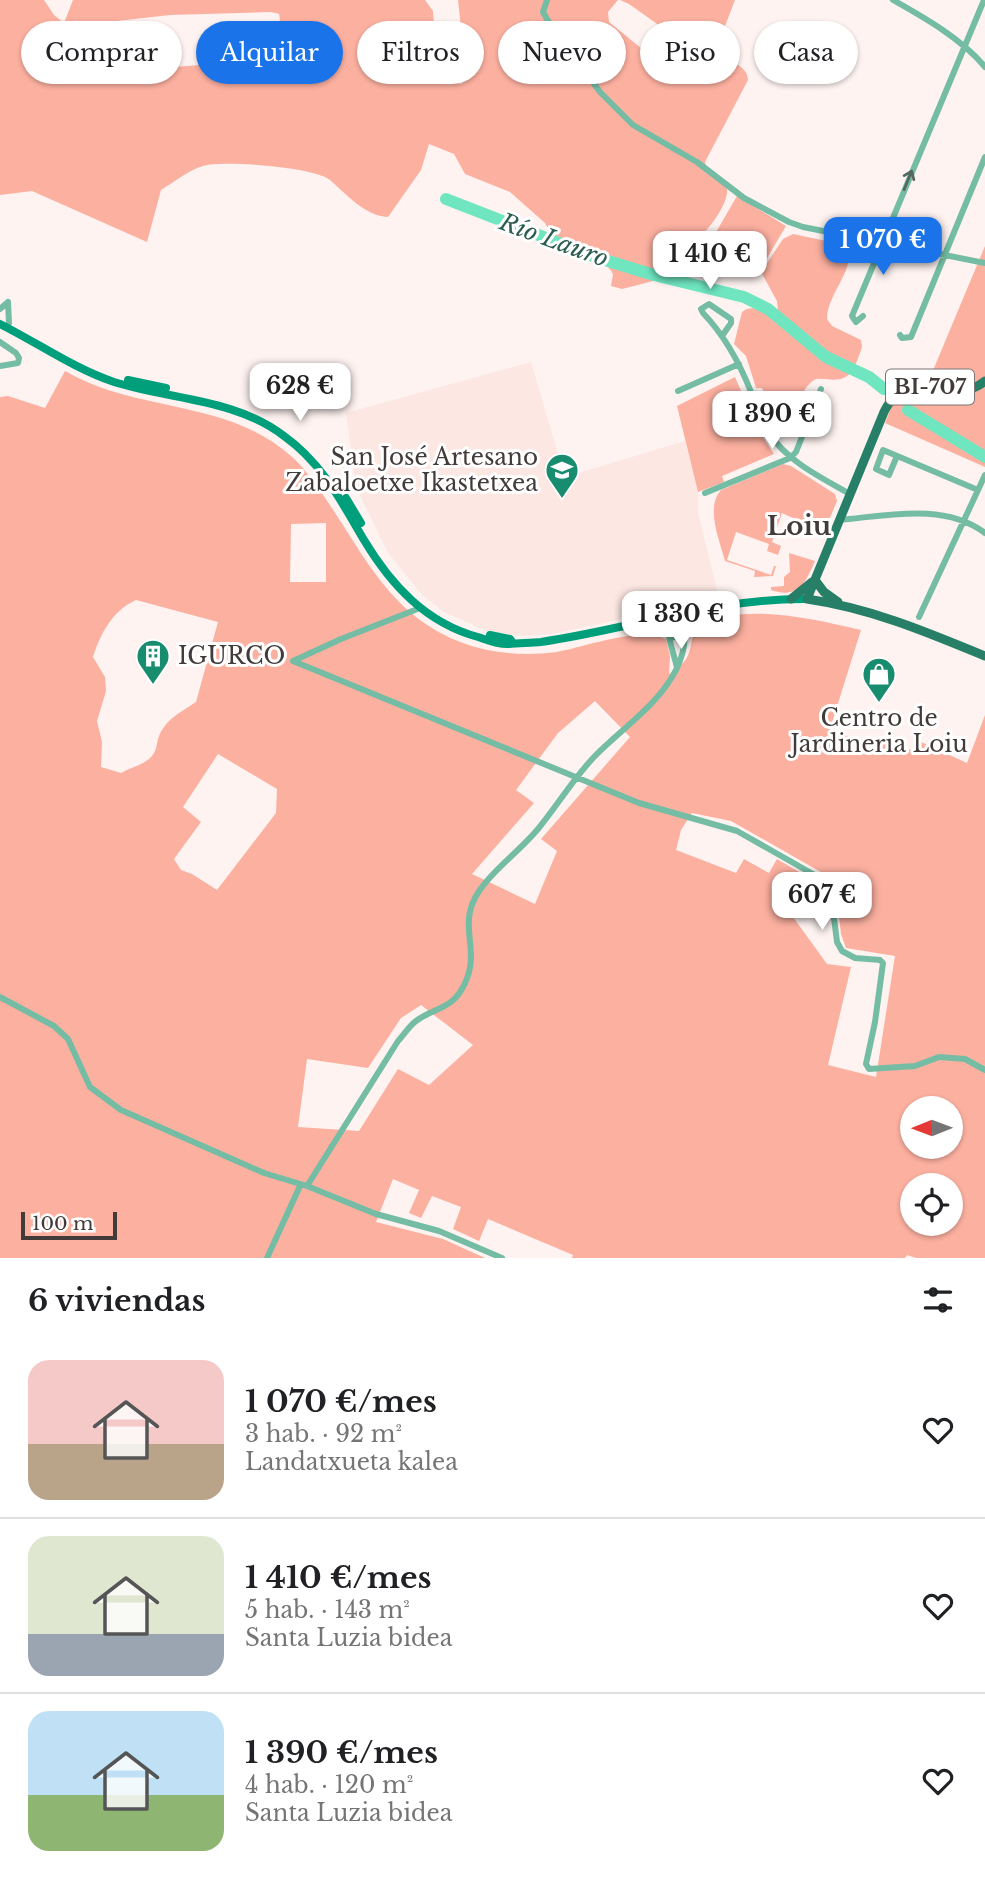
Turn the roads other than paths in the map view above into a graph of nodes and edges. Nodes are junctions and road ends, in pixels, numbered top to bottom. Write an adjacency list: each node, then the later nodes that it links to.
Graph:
1 (547, 0): 7 (street)
2 (893, 0): 4 (street)
3 (984, 0): 4 (street)
4 (963, 46): 5 (street); 7 (street, one-way to 4)
5 (985, 67)
6 (985, 157): 8 (street)
7 (882, 243): 8 (street); 13 (street)
8 (945, 255): 9 (street); 16 (street)
9 (985, 262)
10 (0, 297): 11 (street)
11 (8, 302): 12 (street); 15 (street)
12 (0, 309)
13 (863, 316)
14 (0, 319): 15 (main road)
15 (5, 324): 37 (main road); 44 (main road)
16 (900, 335)
17 (722, 336): 17 (street); 19 (street)
18 (0, 342): 20 (street)
19 (738, 364): 23 (street); 25 (street)
20 (0, 366)
21 (985, 381): 29 (main road, BI-707)
22 (821, 390): 25 (street)
23 (678, 391)
24 (897, 456): 27 (street)
25 (790, 458): 28 (street); 29 (street)
26 (985, 475): 27 (street)
27 (978, 490): 31 (street)
28 (705, 493)
29 (850, 494): 30 (main road, BI-707)
30 (839, 520): 31 (street); 33 (main road, BI-707)
31 (963, 522): 32 (street); 40 (street)
32 (985, 533)
33 (815, 579): 34 (main road); 35 (main road, BI-707); 36 (main road)
34 (791, 599): 35 (main road); 38 (main road)
35 (807, 599): 36 (main road)
36 (842, 605): 45 (main road)
37 (420, 608): 44 (main road); 47 (street)
38 (706, 608): 39 (main road); 42 (street)
39 (673, 615): 41 (main road); 42 (street); 43 (street)
40 (919, 617)
41 (626, 624): 43 (street); 44 (main road)
42 (685, 630): 43 (street); 46 (street)
43 (668, 634): 46 (street)
44 (513, 643)
45 (985, 656)
46 (677, 668): 47 (street)
47 (578, 778): 49 (street); 50 (street)
48 (0, 997): 50 (street)
49 (985, 1070)
50 (303, 1186): 51 (street); 52 (street)
51 (267, 1258)
52 (502, 1258)

